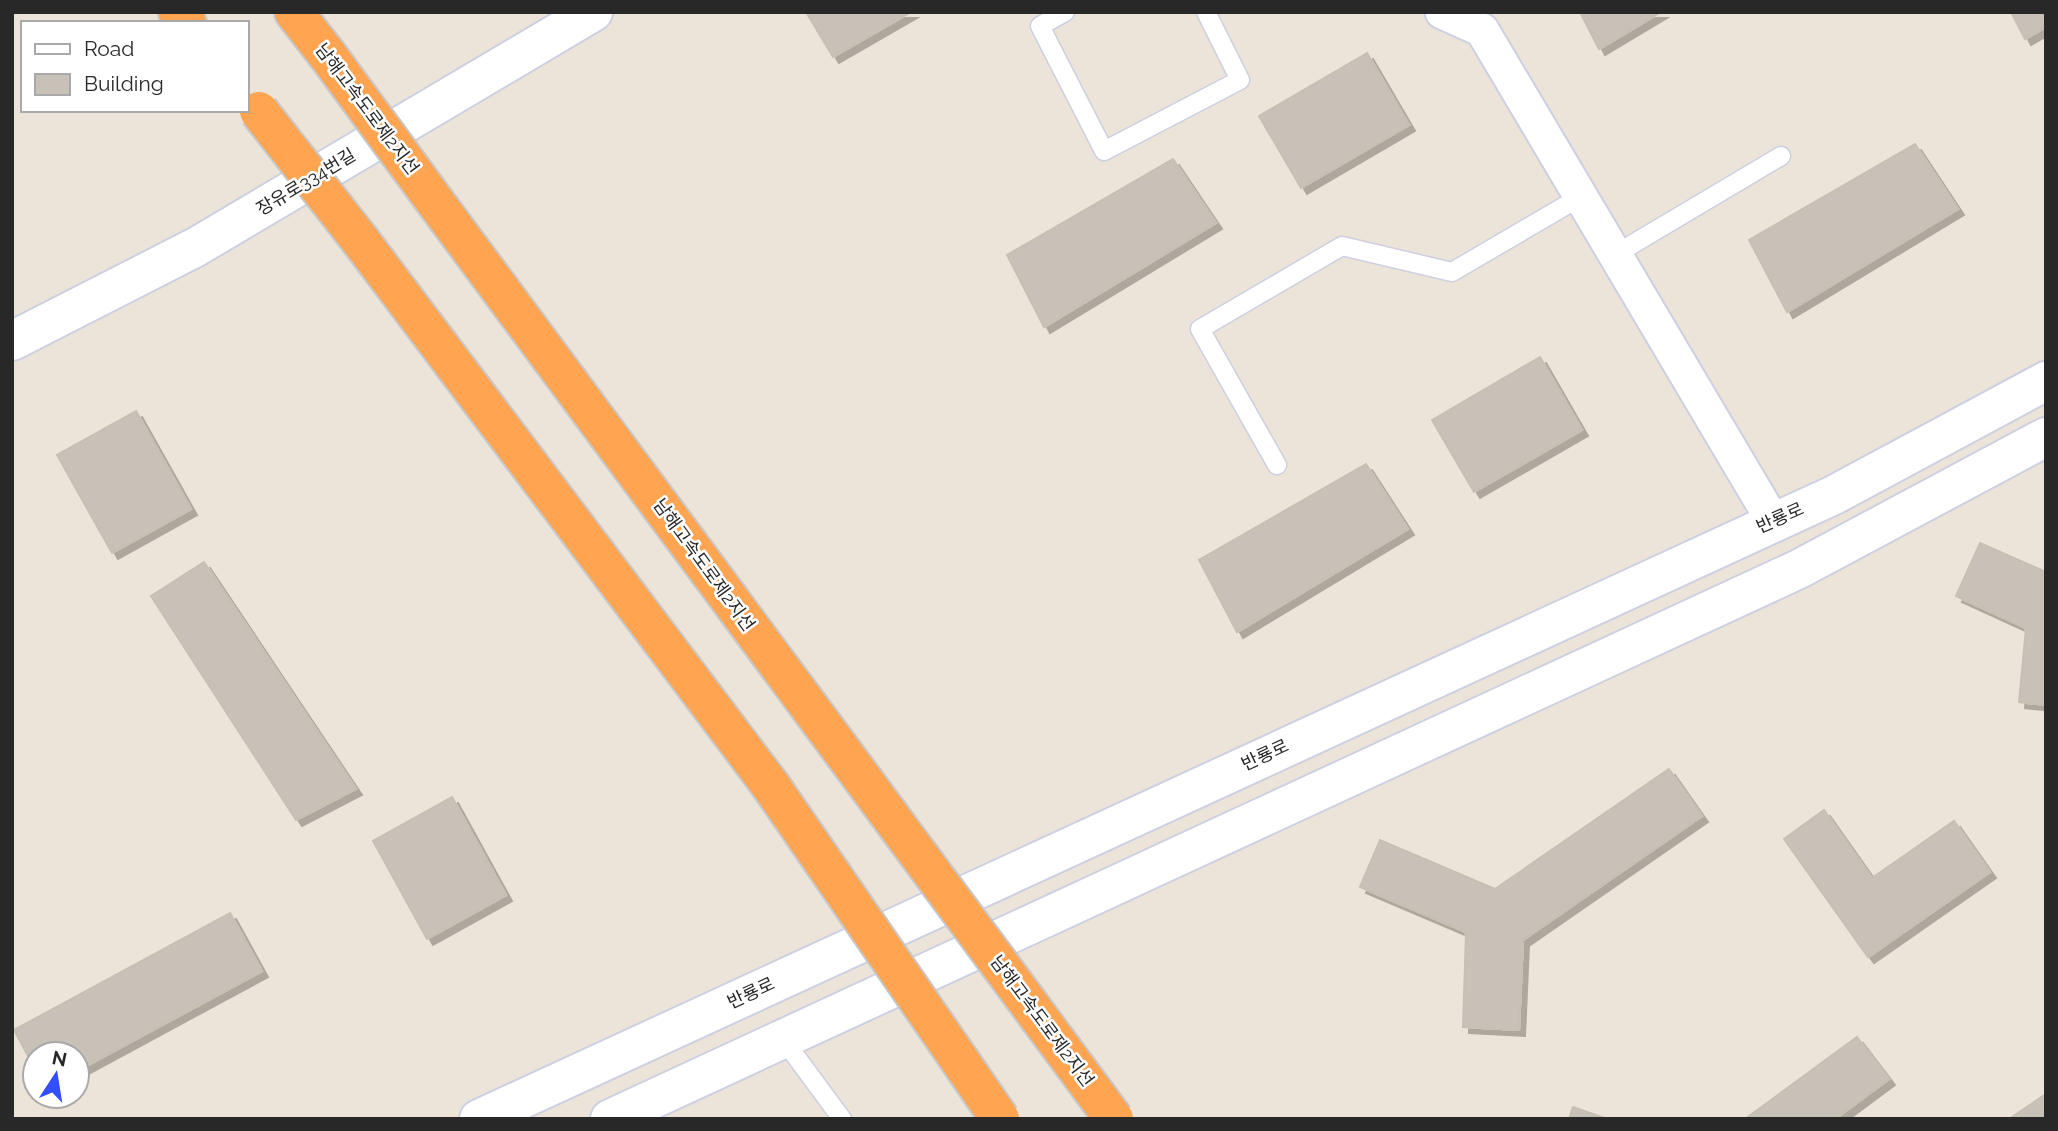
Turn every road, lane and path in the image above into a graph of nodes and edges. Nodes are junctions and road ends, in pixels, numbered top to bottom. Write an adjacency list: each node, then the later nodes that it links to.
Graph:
1 (293, 12): 20 (highway, 남해고속도로제2지선, bridge)
2 (593, 12): 10 (street, 장유로334번길)
3 (1065, 12): 4 (lane)
4 (1206, 12)
5 (1442, 12): 8 (street)
6 (253, 104): 19 (highway, bridge)
7 (1781, 156): 9 (lane)
8 (1582, 196): 9 (street); 13 (lane)
9 (1616, 254): 14 (street)
10 (12, 341)
11 (2046, 381): 14 (street, 반룡로)
12 (2046, 437): 15 (street)
13 (1277, 465)
14 (1773, 521): 16 (street, 반룡로)
15 (783, 1039): 17 (street); 18 (lane)
16 (479, 1119)
17 (610, 1119)
18 (842, 1119)
19 (1000, 1119)
20 (1114, 1119)

